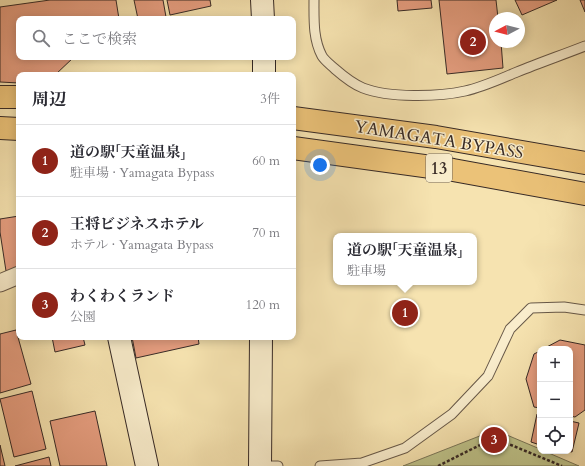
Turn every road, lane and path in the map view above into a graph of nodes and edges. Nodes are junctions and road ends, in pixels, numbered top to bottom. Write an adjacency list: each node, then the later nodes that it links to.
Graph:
1 (262, 0): 3 (street)
2 (314, 0): 4 (lane)
3 (263, 16)
4 (585, 46)
5 (264, 60): 6 (street)
6 (264, 72)
7 (0, 97): 8 (highway)
8 (16, 97)
9 (296, 118): 13 (highway, YAMAGATA BYPASS / 13)
10 (0, 128): 11 (highway)
11 (16, 129)
12 (296, 148): 14 (highway, YAMAGATA BYPASS / 13)
13 (585, 163)
14 (585, 194)
15 (16, 276): 16 (street)
16 (0, 283)
17 (585, 310): 24 (lane)
18 (120, 340): 20 (street)
19 (261, 340): 22 (street)
20 (147, 466)
21 (256, 466): 22 (street)
22 (260, 466): 23 (lane)
23 (278, 466)
24 (320, 466)
25 (438, 466): 26 (path)
26 (562, 466)

